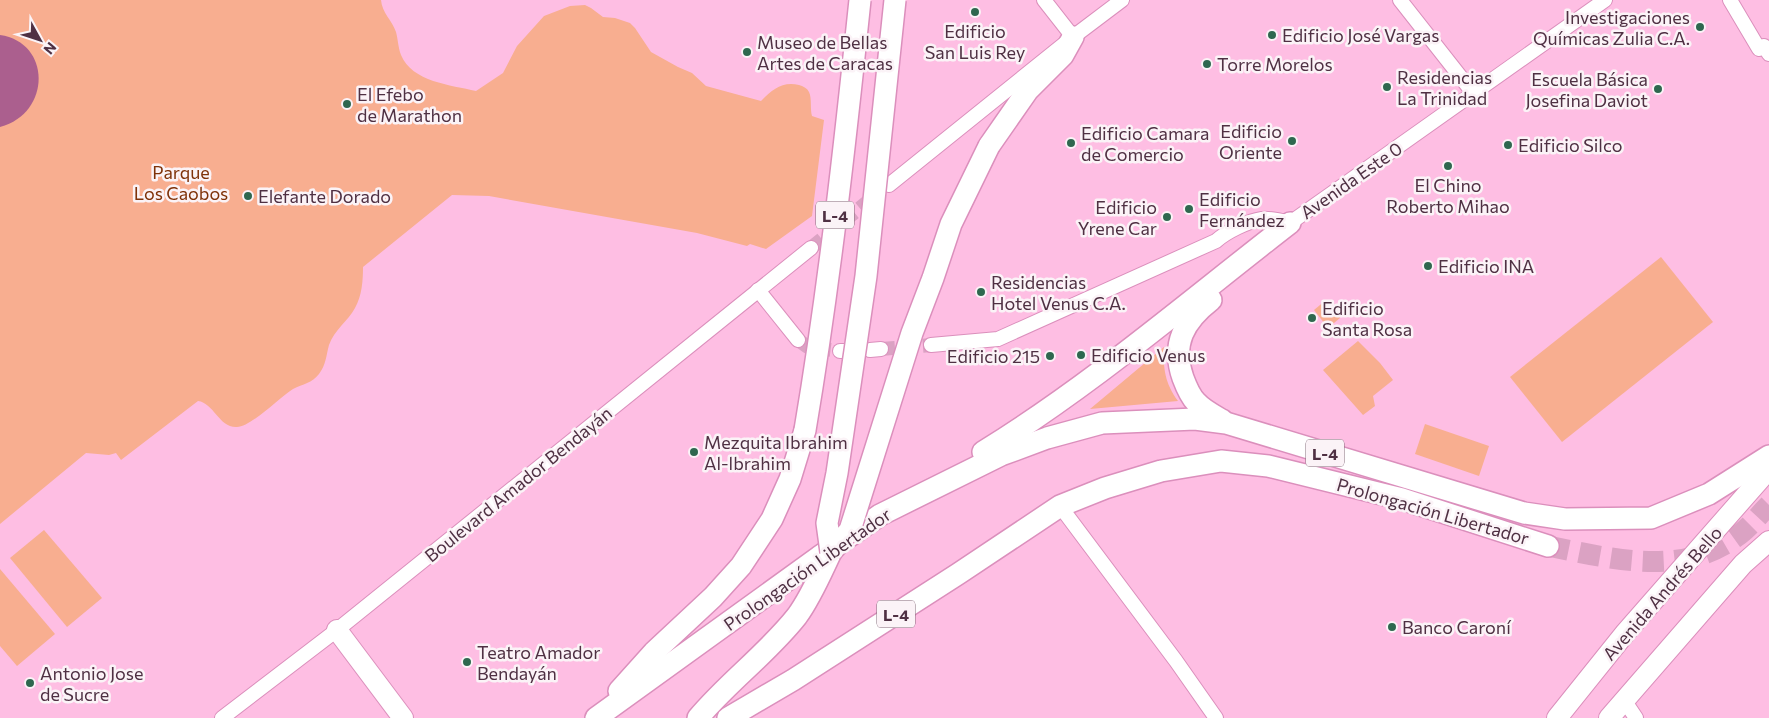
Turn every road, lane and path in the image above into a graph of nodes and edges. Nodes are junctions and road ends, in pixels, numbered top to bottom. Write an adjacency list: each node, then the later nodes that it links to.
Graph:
1 (860, 0): 29 (main road, L-4, bridge)
2 (895, 0): 24 (main road, bridge)
3 (1044, 0): 8 (street)
4 (1122, 0): 8 (street)
5 (1400, 0): 10 (street)
6 (1605, 0): 10 (street, Avenida Este 0)
7 (1730, 0): 9 (street)
8 (1073, 37): 11 (street); 24 (main road, bridge)
9 (1769, 54)
10 (1474, 94): 12 (street, Avenida Este 0)
11 (889, 184)
12 (1290, 223): 16 (street, Avenida Este 0); 17 (main road); 21 (main road, L-4)
13 (811, 248): 14 (street, Boulevard Amador Bendayán)
14 (758, 290): 15 (street); 27 (street, Boulevard Amador Bendayán)
15 (798, 340)
16 (931, 345)
17 (1226, 423): 18 (main road, Prolongación Libertador / L-4); 21 (main road, Prolongación Libertador / L-4)
18 (1769, 456)
19 (1769, 469): 35 (street, Avenida Andrés Bello)
20 (1060, 506): 23 (main road, Prolongación Libertador / L-4); 33 (main road, Prolongación Libertador / L-4); 34 (street)
21 (880, 515): 29 (main road, Prolongación Libertador / L-4)
22 (1769, 541): 26 (street)
23 (1548, 546)
24 (831, 552): 32 (main road)
25 (1769, 555): 26 (street)
26 (1743, 564): 28 (street)
27 (337, 630): 30 (street, Boulevard Amador Bendayán); 31 (street)
28 (1624, 700): 36 (street); 37 (street)
29 (600, 715)
30 (222, 718)
31 (403, 718)
32 (698, 718)
33 (728, 718)
34 (1216, 718)
35 (1557, 718)
36 (1609, 718)
37 (1636, 718)

